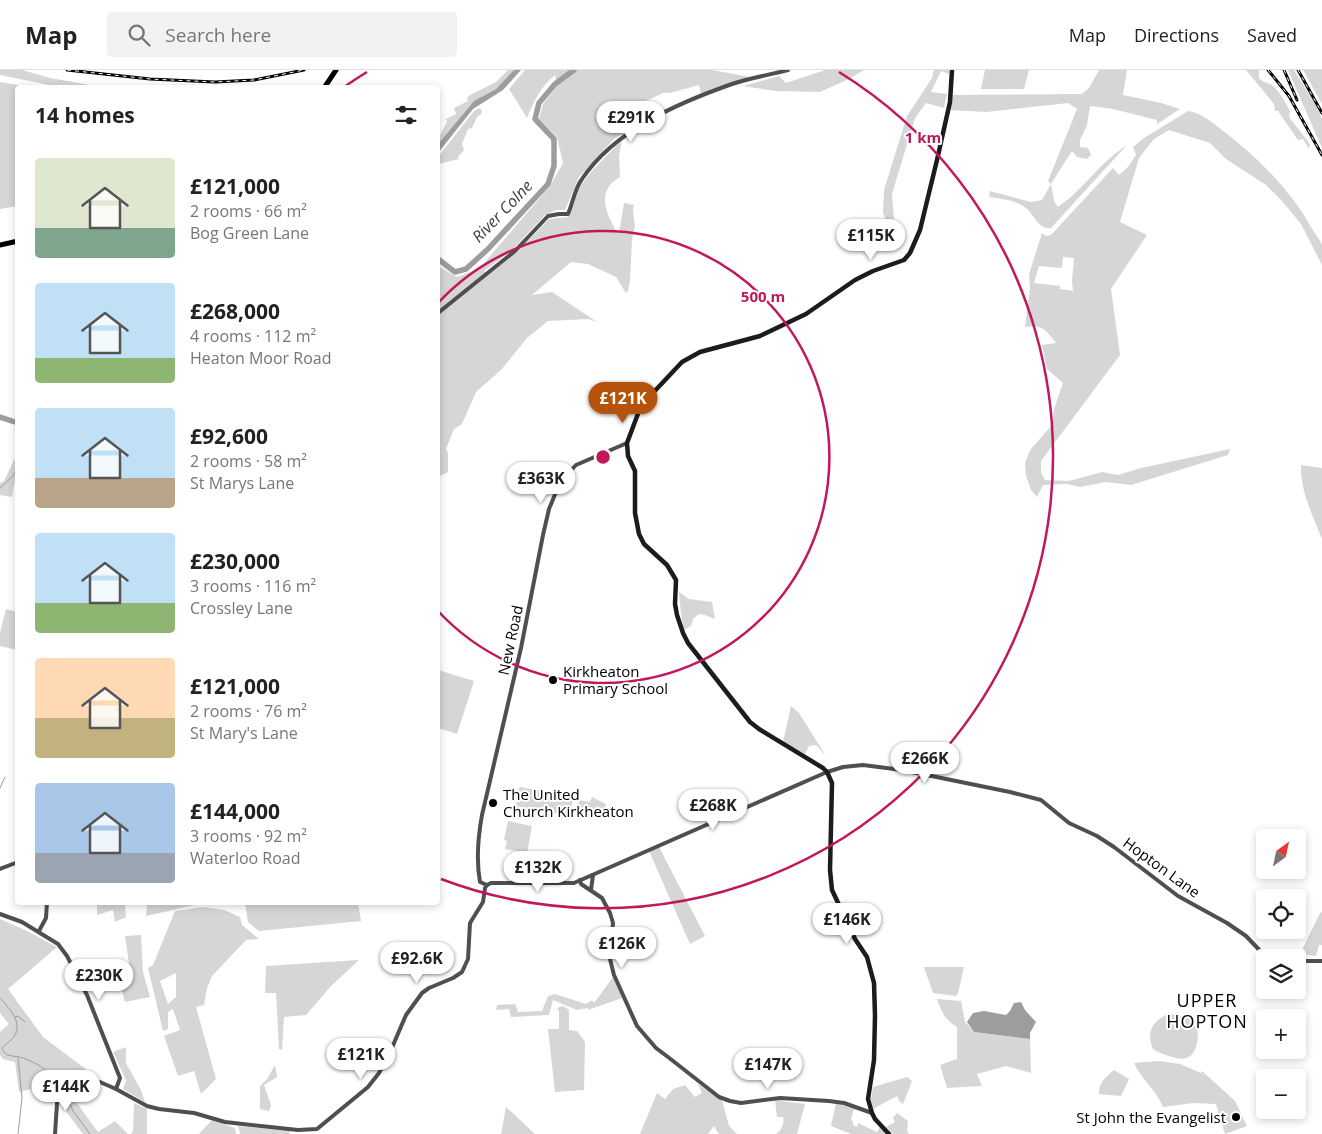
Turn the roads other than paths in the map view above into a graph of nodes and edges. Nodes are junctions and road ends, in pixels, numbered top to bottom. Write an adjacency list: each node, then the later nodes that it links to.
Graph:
1 (336, 70): 4 (main road)
2 (788, 70): 7 (street)
3 (952, 70): 8 (main road)
4 (326, 85)
5 (15, 242): 6 (main road)
6 (0, 245)
7 (440, 311)
8 (627, 443): 9 (main road); 14 (street, New Road)
9 (827, 772): 12 (street); 19 (street, Hopton Lane); 23 (main road)
10 (15, 863): 11 (street)
11 (0, 869)
12 (593, 875): 13 (street); 15 (street)
13 (580, 880): 14 (street); 15 (street)
14 (487, 885): 22 (street)
15 (591, 890): 23 (street)
16 (47, 905): 18 (street)
17 (0, 914): 18 (street)
18 (39, 931): 22 (street)
19 (1258, 949)
20 (1306, 961): 21 (street)
21 (1322, 961)
22 (116, 1088): 24 (street)
23 (872, 1113): 25 (main road)
24 (56, 1134)
25 (889, 1134)

